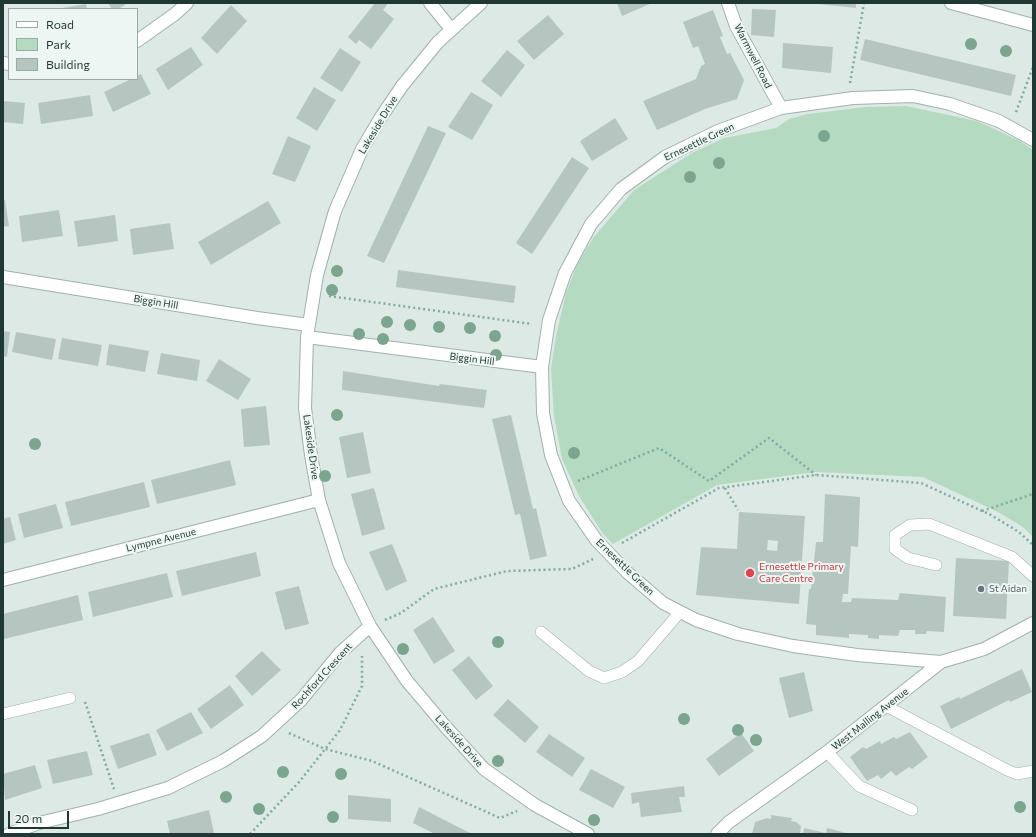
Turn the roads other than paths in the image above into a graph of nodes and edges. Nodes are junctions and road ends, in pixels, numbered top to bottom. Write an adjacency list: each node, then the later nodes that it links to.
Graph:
1 (188, 3): 8 (street)
2 (430, 3): 7 (street)
3 (481, 3): 7 (street, Lakeside Drive)
4 (728, 3): 9 (street, Warmwell Road)
5 (951, 3): 6 (street)
6 (1033, 25)
7 (451, 29): 12 (street, Lakeside Drive)
8 (138, 40)
9 (780, 108): 10 (street, Ernesettle Green); 13 (street, Ernesettle Green)
10 (1033, 140)
11 (3, 277): 12 (street, Biggin Hill)
12 (308, 331): 13 (street, Biggin Hill); 14 (street, Lakeside Drive)
13 (542, 367): 18 (street, Ernesettle Green)
14 (319, 500): 17 (street, Lympne Avenue); 20 (street, Lakeside Drive)
15 (936, 565): 16 (lane)
16 (1033, 576)
17 (3, 580)
18 (680, 612): 21 (lane); 22 (street, Ernesettle Green)
19 (1033, 623): 22 (street, West Malling Avenue)
20 (366, 630): 29 (street, Rochford Crescent); 30 (street, Lakeside Drive)
21 (541, 632)
22 (941, 662): 24 (street, West Malling Avenue)
23 (70, 698): 25 (lane)
24 (886, 706): 26 (street, West Malling Avenue); 27 (lane)
25 (3, 714)
26 (828, 752): 28 (lane); 31 (street, West Malling Avenue)
27 (1033, 772)
28 (912, 810)
29 (10, 834)
30 (588, 834)
31 (717, 834)

